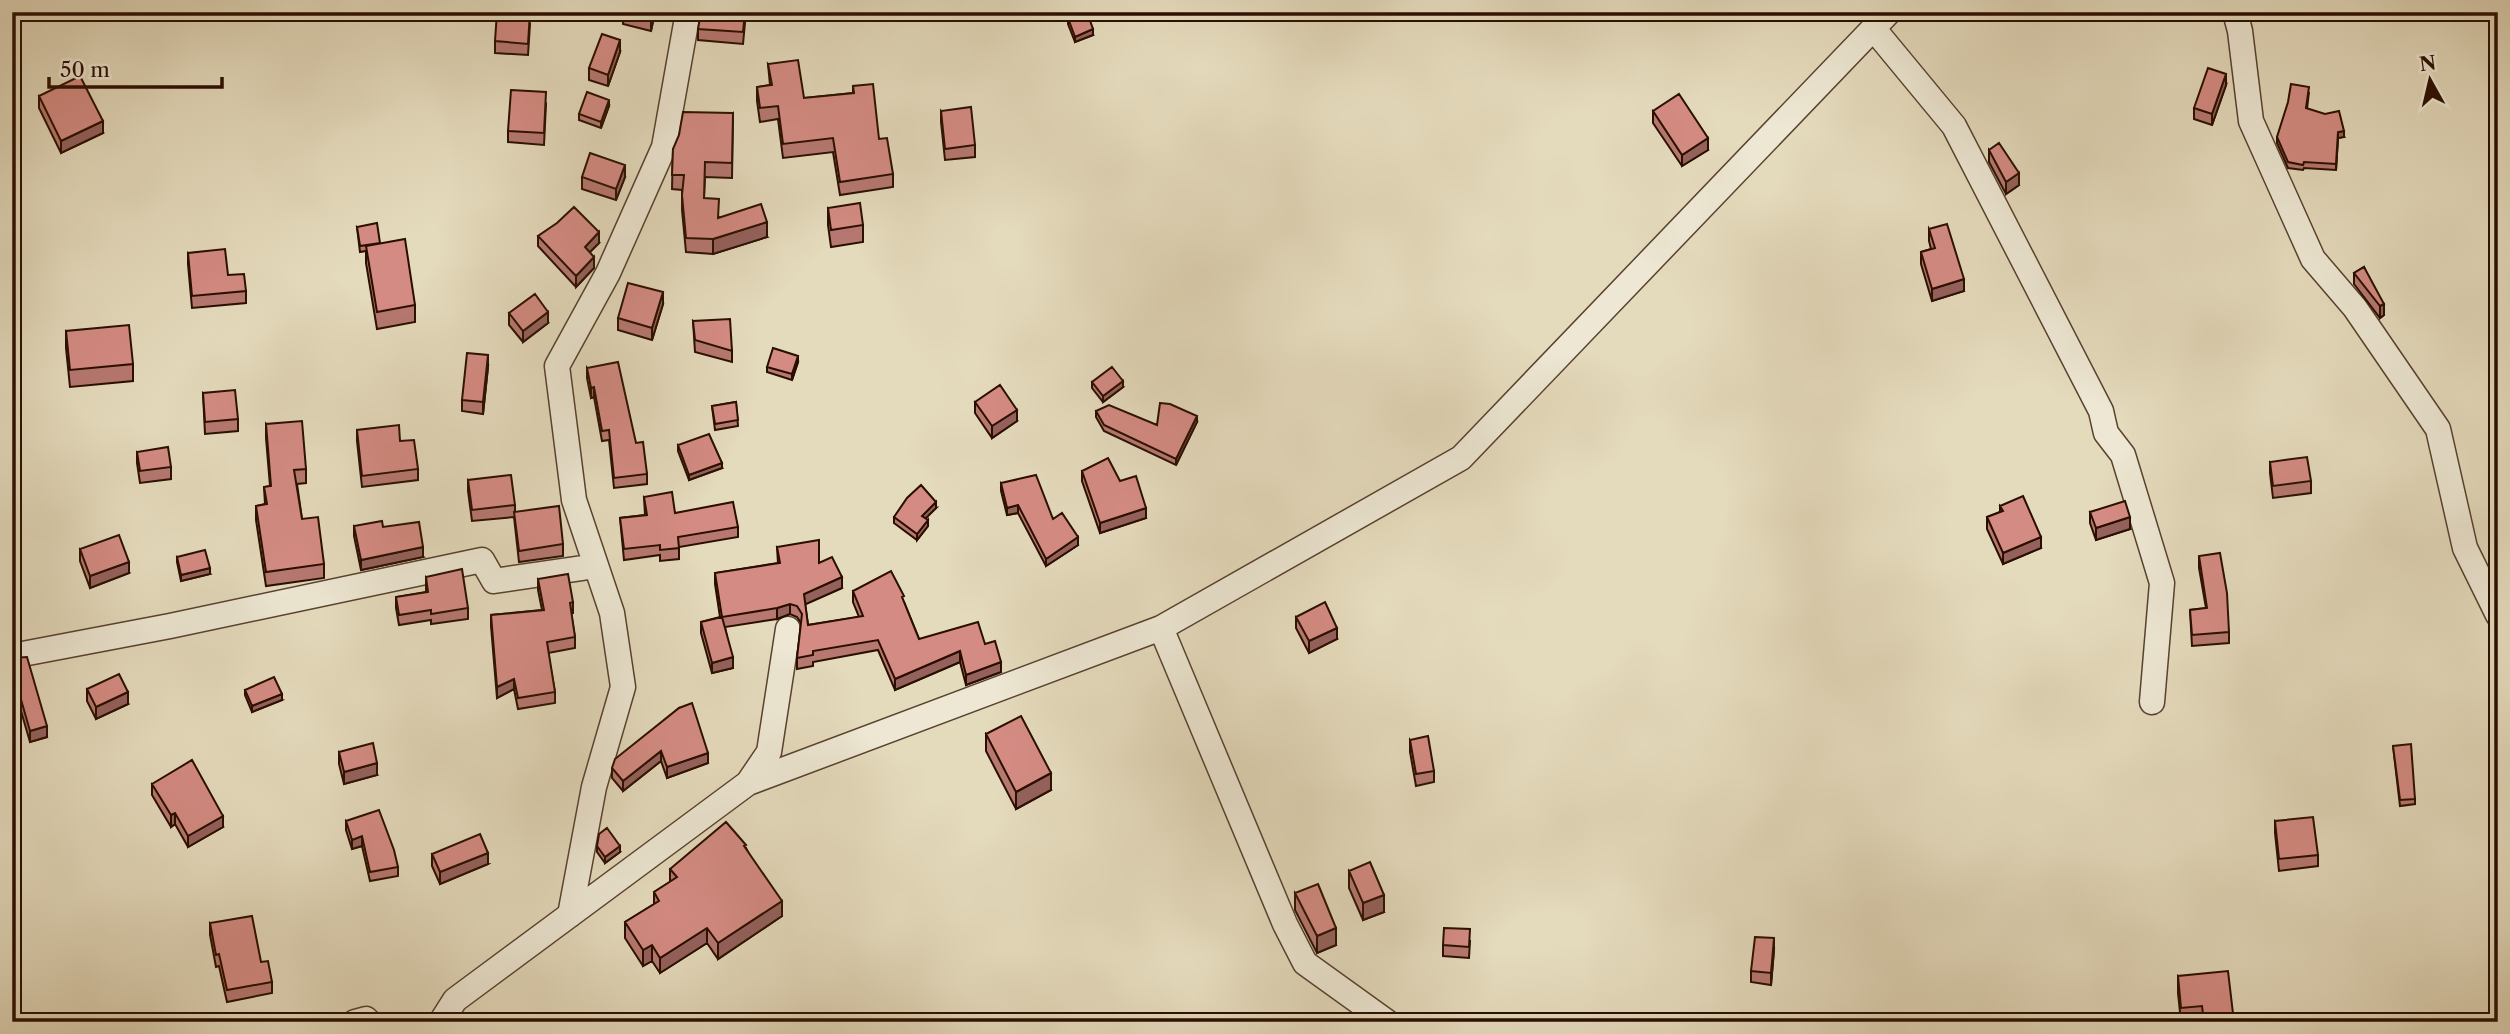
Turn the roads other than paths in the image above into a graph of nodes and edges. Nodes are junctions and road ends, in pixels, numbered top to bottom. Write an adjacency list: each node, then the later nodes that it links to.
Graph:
1 (688, 12): 4 (street)
2 (2235, 12): 5 (street)
3 (1881, 20): 6 (street); 9 (street)
4 (596, 566): 8 (street); 11 (street)
5 (2498, 615)
6 (1161, 628): 10 (street); 15 (street)
7 (788, 629): 10 (street)
8 (12, 656)
9 (2152, 702)
10 (748, 783): 11 (street)
11 (570, 915): 14 (street)
12 (355, 1022): 13 (street)
13 (369, 1022)
14 (441, 1022)
15 (1387, 1022)

